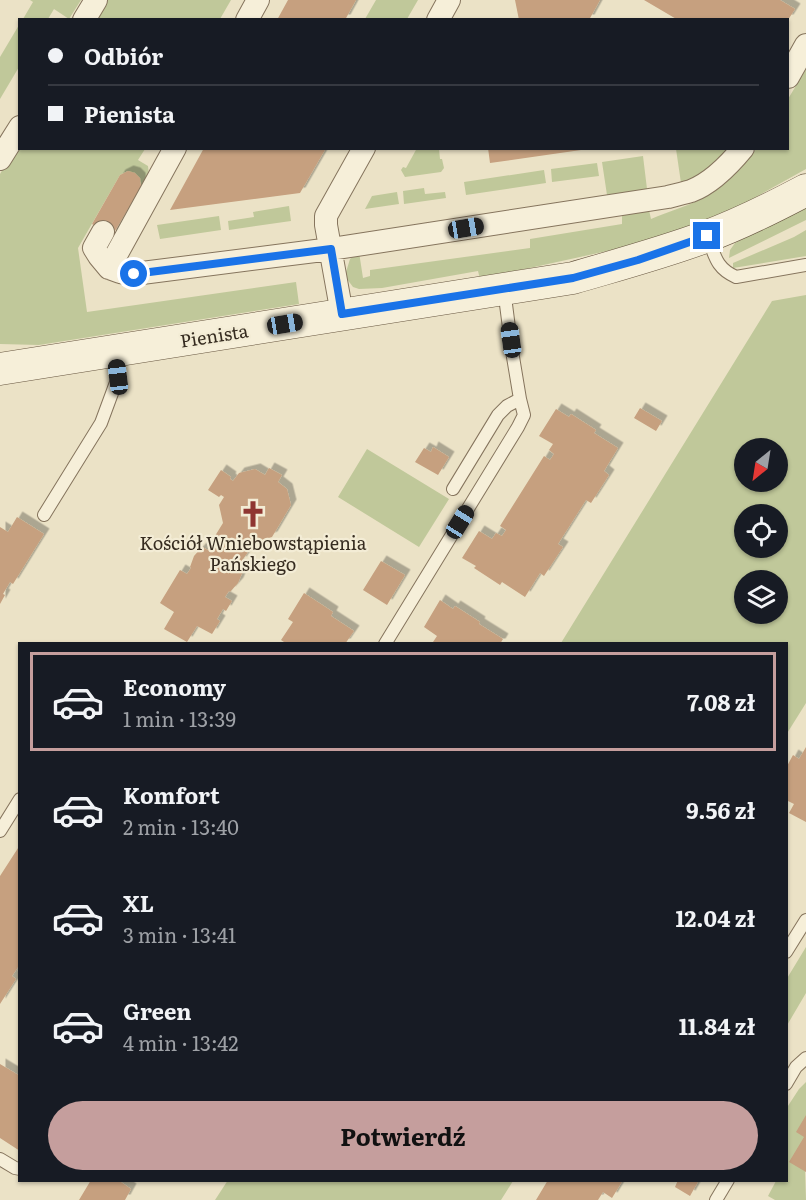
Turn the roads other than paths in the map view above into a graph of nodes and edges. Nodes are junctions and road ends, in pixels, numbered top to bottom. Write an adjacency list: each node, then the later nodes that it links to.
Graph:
1 (96, 0): 4 (street)
2 (258, 0): 5 (street)
3 (449, 0): 6 (street)
4 (85, 18)
5 (248, 18)
6 (439, 18)
7 (806, 45): 8 (street)
8 (789, 75)
9 (18, 130): 13 (street)
10 (174, 150): 19 (street)
11 (363, 150): 17 (street)
12 (741, 150): 17 (street)
13 (0, 159)
14 (806, 190): 16 (street, Pienista)
15 (103, 232): 19 (street)
16 (707, 236): 18 (lane); 20 (street, Pienista)
17 (331, 249): 19 (street); 21 (street)
18 (806, 265)
19 (109, 268)
20 (504, 289): 21 (street, Pienista); 24 (lane)
21 (342, 314): 22 (street, Pienista)
22 (115, 351): 23 (street, Pienista); 26 (lane)
23 (0, 369)
24 (520, 399): 25 (lane); 27 (lane)
25 (453, 489)
26 (44, 515)
27 (386, 642)
28 (18, 803): 29 (lane)
29 (0, 831)
30 (806, 920): 31 (lane)
31 (788, 949)
32 (806, 1058): 33 (lane)
33 (788, 1081)
34 (0, 1159): 35 (lane)
35 (18, 1169)
36 (727, 1182): 37 (lane)
37 (716, 1200)

